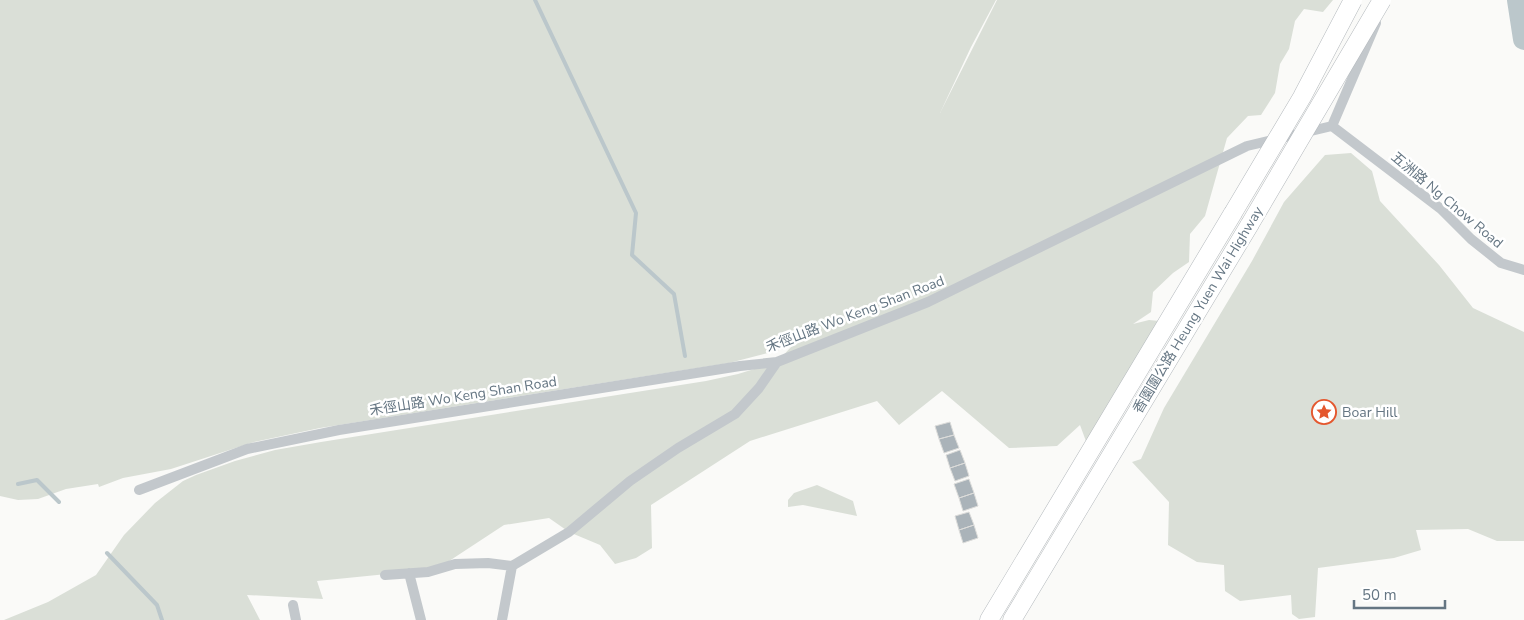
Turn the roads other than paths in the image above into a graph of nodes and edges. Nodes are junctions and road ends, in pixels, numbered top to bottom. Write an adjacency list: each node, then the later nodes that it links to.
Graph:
1 (1353, 0): 15 (highway, 香園圍公路 Heung Yuen Wai Highway, bridge)
2 (1382, 0): 16 (highway, 香園圍公路 Heung Yuen Wai Highway, bridge)
3 (1386, 0): 4 (street)
4 (1332, 126): 5 (street, 五洲路 Ng Chow Road); 6 (street, 禾徑山路 Wo Keng Shan Road)
5 (1524, 270)
6 (777, 362): 7 (street, 禾徑山路 Wo Keng Shan Road); 8 (street)
7 (139, 490)
8 (512, 566): 9 (street); 14 (street)
9 (409, 573): 10 (street); 13 (street)
10 (385, 575)
11 (293, 605): 12 (street)
12 (296, 620)
13 (421, 620)
14 (502, 620)
15 (989, 620)
16 (1012, 620)

